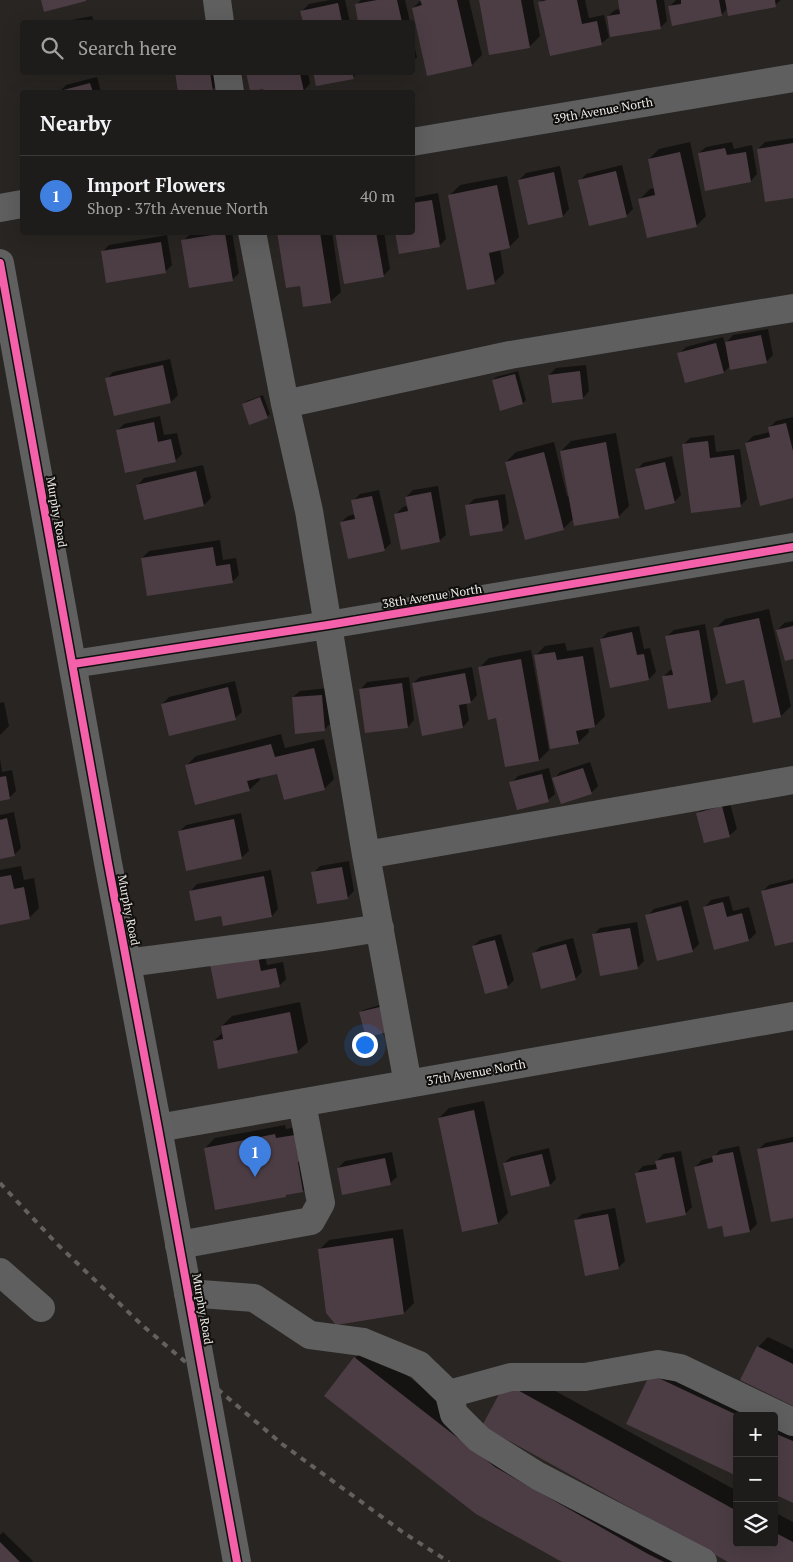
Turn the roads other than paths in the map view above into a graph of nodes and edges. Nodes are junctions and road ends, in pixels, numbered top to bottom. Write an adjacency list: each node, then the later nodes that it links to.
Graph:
1 (217, 0): 2 (street)
2 (220, 20)
3 (227, 75): 5 (street)
4 (793, 78): 6 (street, 39th Avenue North)
5 (230, 90)
6 (415, 141)
7 (20, 204): 8 (street)
8 (0, 208)
9 (253, 235): 12 (street)
10 (0, 263): 15 (main road, Murphy Road)
11 (793, 308): 12 (street)
12 (285, 404): 14 (street)
13 (793, 547): 14 (street, 38th Avenue North)
14 (328, 624): 15 (street, 38th Avenue North); 17 (street)
15 (73, 664): 19 (main road, Murphy Road)
16 (793, 780): 17 (street)
17 (366, 855): 18 (street)
18 (380, 928): 19 (street); 21 (street)
19 (127, 962): 23 (main road, Murphy Road)
20 (793, 1016): 21 (street, 37th Avenue North)
21 (408, 1084): 22 (street, 37th Avenue North)
22 (302, 1103): 23 (street, 37th Avenue North); 24 (street)
23 (158, 1128): 24 (main road, Murphy Road)
24 (179, 1246): 26 (main road, Murphy Road)
25 (0, 1272): 27 (street)
26 (188, 1293): 28 (street); 30 (main road, Murphy Road)
27 (41, 1308)
28 (449, 1394): 29 (street); 31 (street)
29 (793, 1422)
30 (237, 1562)
31 (702, 1562)

